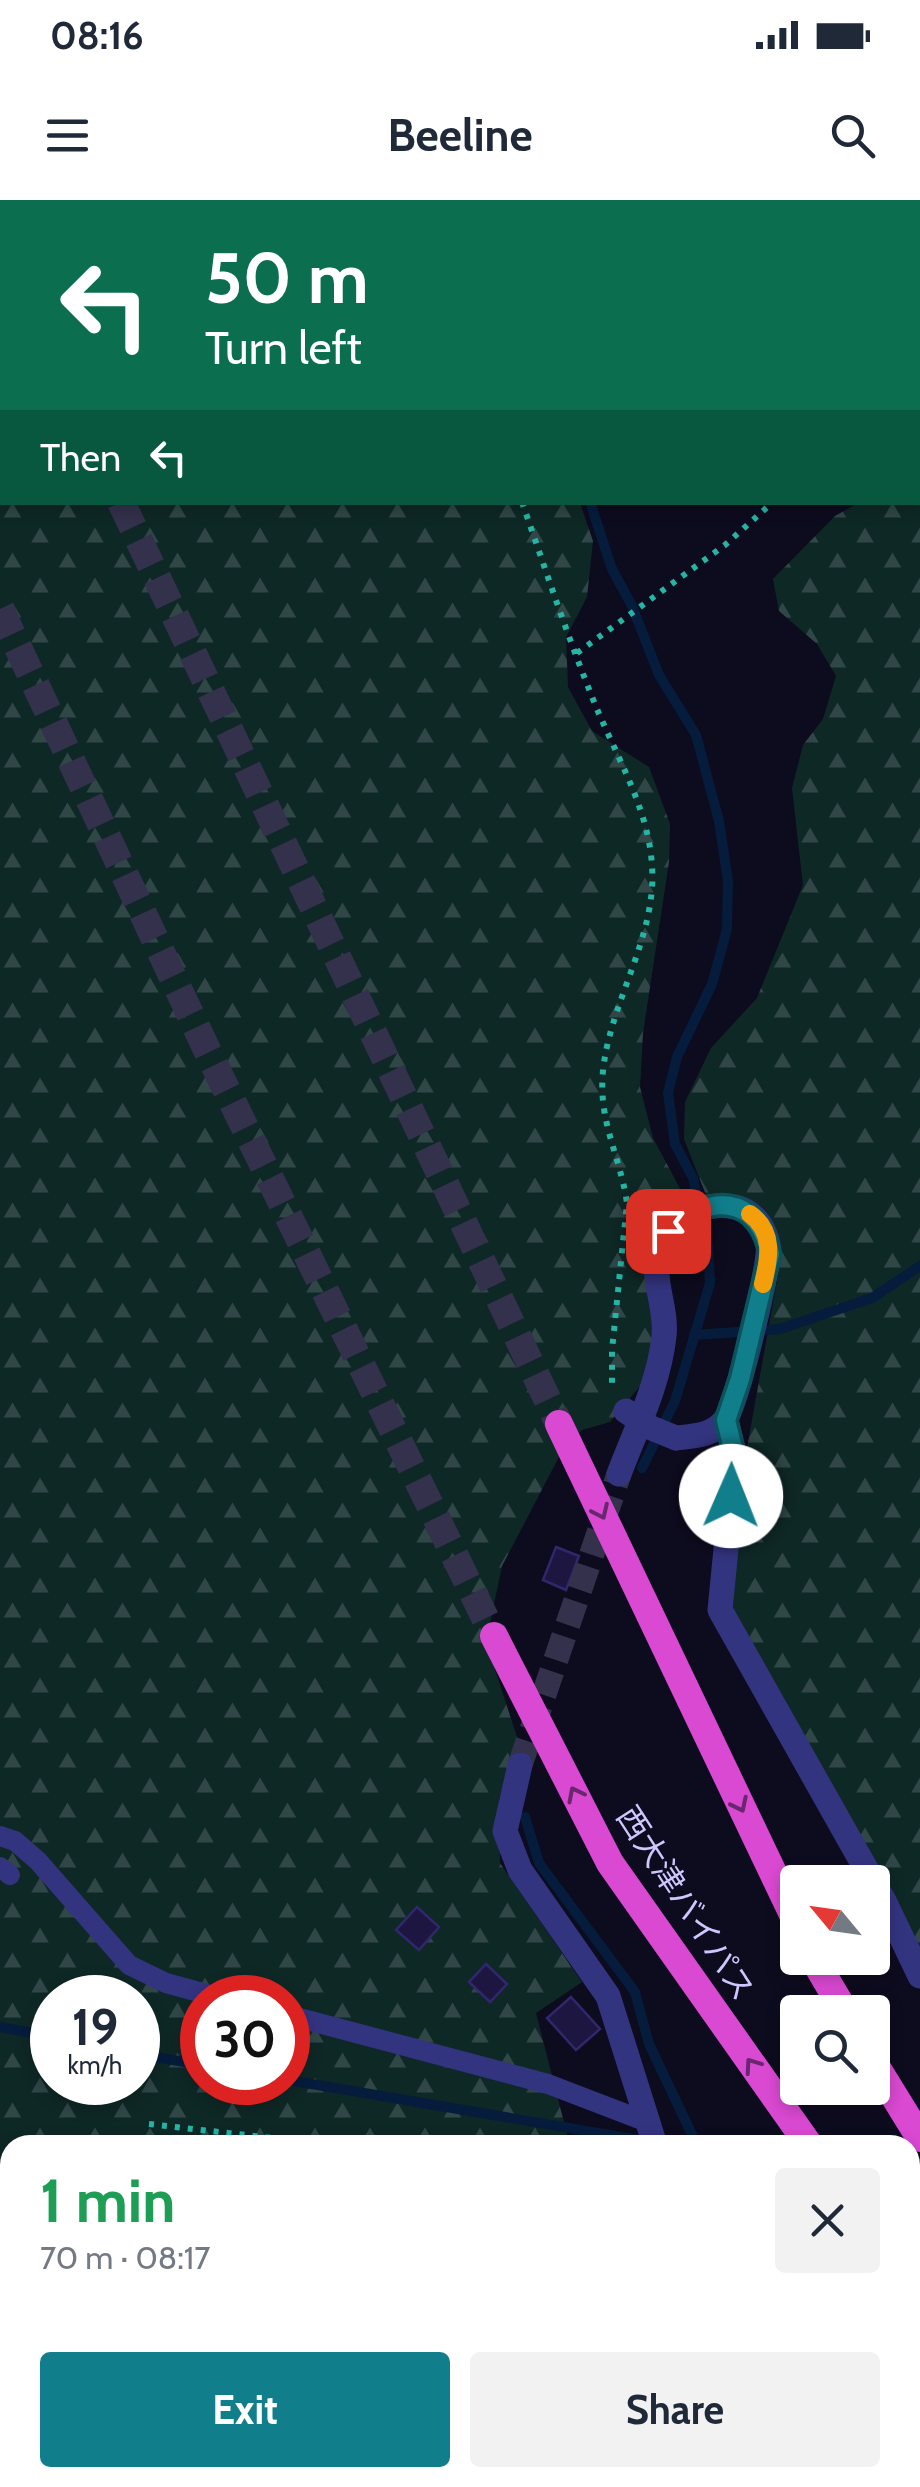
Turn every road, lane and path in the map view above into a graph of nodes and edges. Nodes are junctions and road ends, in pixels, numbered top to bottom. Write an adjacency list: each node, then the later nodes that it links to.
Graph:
1 (523, 505): 3 (path)
2 (770, 505): 3 (path)
3 (577, 654): 4 (path)
4 (626, 1410): 5 (street, bridge)
5 (726, 1420): 7 (street); 12 (street)
6 (559, 1424): 11 (highway, one-way to 11)
7 (619, 1474)
8 (494, 1636): 19 (highway, 西大津バイパス, one-way to 8)
9 (520, 1765): 17 (street)
10 (0, 1836): 13 (lane)
11 (780, 1887)
12 (920, 1976)
13 (180, 1987)
14 (310, 2021): 17 (lane)
15 (890, 2089): 20 (highway)
16 (149, 2124): 18 (path)
17 (650, 2132)
18 (246, 2135)
19 (802, 2135)
20 (918, 2135)

